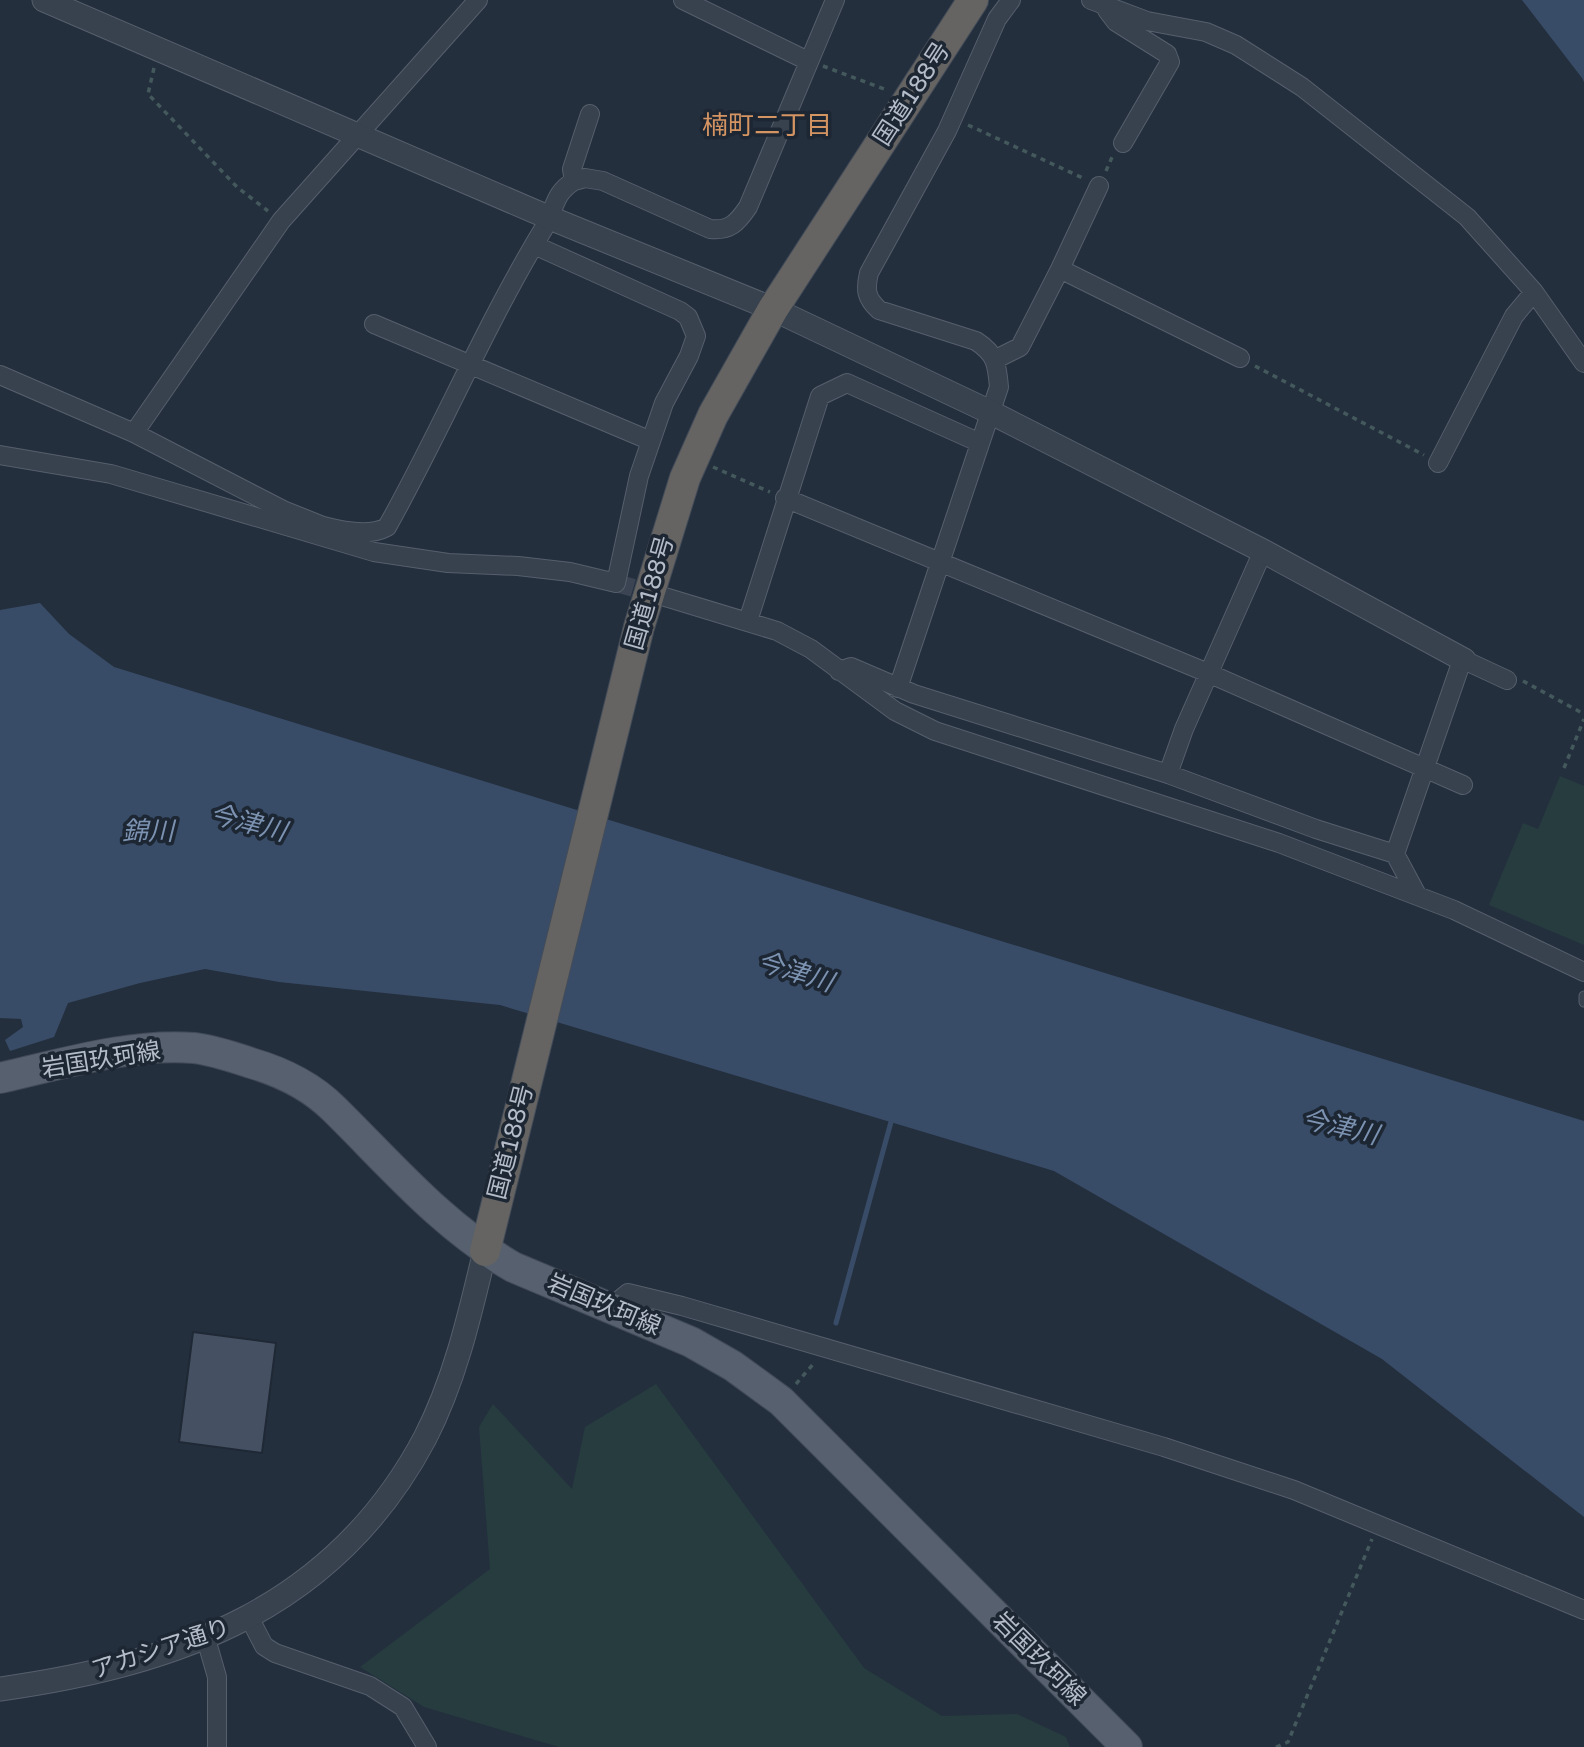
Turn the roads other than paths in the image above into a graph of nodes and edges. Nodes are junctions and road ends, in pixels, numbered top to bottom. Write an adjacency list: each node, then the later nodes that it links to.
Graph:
1 (44, 0): 10 (street)
2 (478, 0): 10 (street)
3 (683, 0): 8 (street)
4 (835, 0): 8 (street)
5 (973, 0): 18 (highway, 国道188号)
6 (1011, 0): 21 (street)
7 (1098, 4): 11 (street); 17 (street)
8 (808, 61): 12 (street)
9 (590, 114): 12 (street)
10 (358, 136): 14 (street); 26 (street)
11 (1123, 143)
12 (574, 181): 14 (street)
13 (1099, 186): 16 (street)
14 (550, 218): 15 (street); 18 (street)
15 (534, 245): 22 (street); 27 (street)
16 (1060, 269): 20 (street); 21 (street)
17 (1534, 292): 23 (street); 30 (street)
18 (772, 309): 25 (street); 51 (highway, 国道188号)
19 (374, 324): 22 (street)
20 (1240, 358)
21 (996, 359): 25 (street)
22 (468, 363): 27 (street); 32 (street)
23 (1584, 363)
24 (0, 375): 26 (street)
25 (990, 412): 28 (street); 33 (street)
26 (134, 433): 32 (street)
27 (651, 440): 32 (street)
28 (978, 442): 31 (street); 34 (street)
29 (0, 455): 32 (street)
30 (1438, 463)
31 (785, 498): 34 (street); 36 (street)
32 (321, 531)
33 (1263, 551): 37 (street); 39 (street)
34 (941, 563): 39 (street); 41 (street)
35 (665, 597): 36 (street)
36 (748, 621): 38 (street)
37 (1464, 660): 40 (street); 42 (street)
38 (839, 671): 41 (street); 46 (street)
39 (1208, 673): 42 (street); 43 (street)
40 (1507, 680)
41 (898, 688): 43 (street)
42 (1425, 769): 44 (street); 45 (street)
43 (1168, 774): 45 (street)
44 (1463, 785)
45 (1395, 854): 46 (street)
46 (1417, 895): 47 (street)
47 (1584, 972)
48 (1584, 996): 49 (lane)
49 (1584, 1002)
50 (0, 1078): 51 (main road, 岩国玖珂線)
51 (485, 1251): 52 (main road, 岩国玖珂線); 54 (street, アカシア通り)
52 (611, 1307): 53 (street); 59 (main road, 岩国玖珂線)
53 (1584, 1611)
54 (250, 1619): 55 (street, アカシア通り); 58 (street)
55 (206, 1639): 56 (street, アカシア通り); 57 (street)
56 (0, 1689)
57 (217, 1747)
58 (427, 1747)
59 (1127, 1747)

